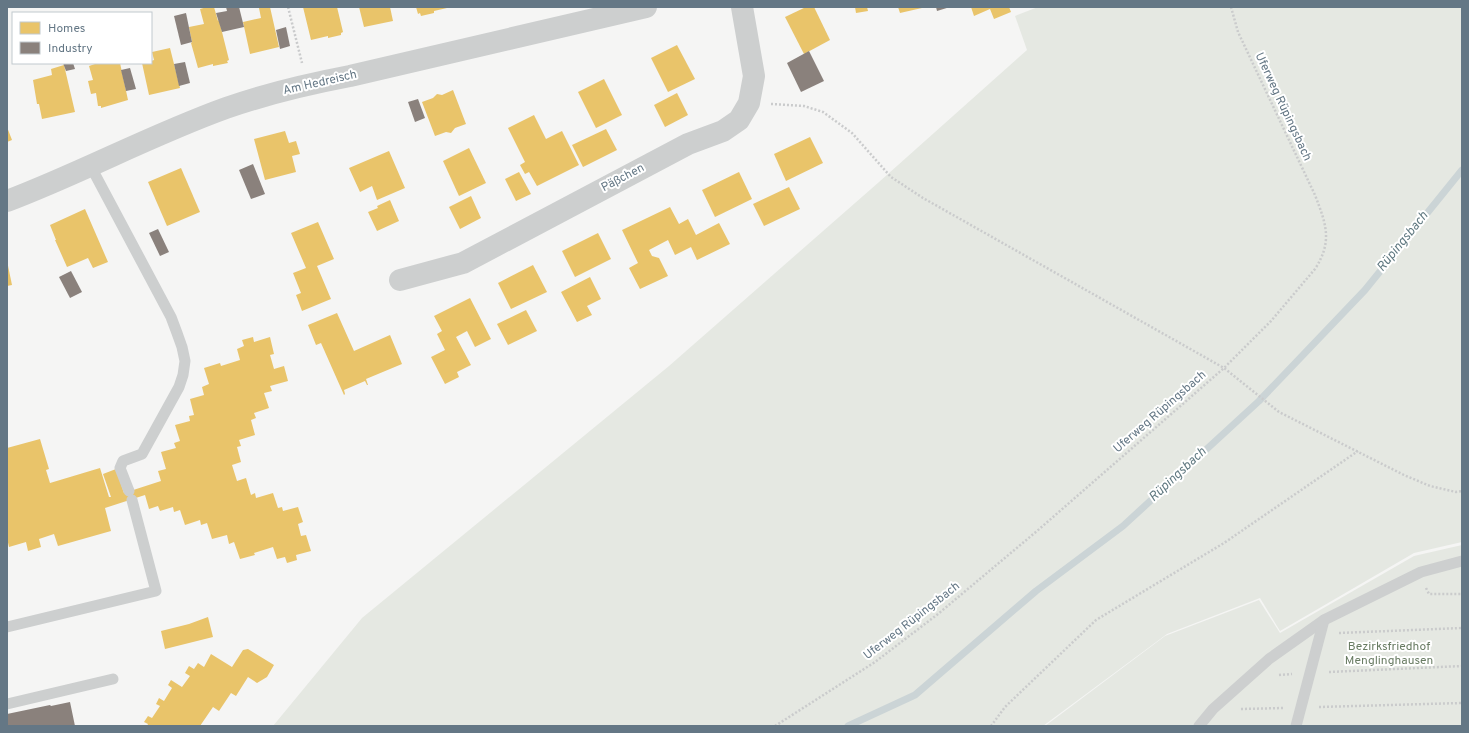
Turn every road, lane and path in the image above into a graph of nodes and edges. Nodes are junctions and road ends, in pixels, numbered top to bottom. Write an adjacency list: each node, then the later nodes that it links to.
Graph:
1 (288, 7): 5 (path)
2 (646, 7): 5 (street, Am Hedreisch)
3 (742, 7): 6 (street, Päßchen)
4 (1231, 7): 10 (path, Uferweg Rüpingsbach)
5 (308, 84): 7 (street, Am Hedreisch)
6 (749, 103): 9 (street, Päßchen); 10 (path)
7 (90, 165): 8 (street, Am Hedreisch); 17 (lane)
8 (7, 201)
9 (400, 280)
10 (1224, 368): 11 (path); 27 (path, Uferweg Rüpingsbach)
11 (1358, 451): 12 (path); 28 (path)
12 (1462, 491)
13 (1462, 561): 14 (lane)
14 (1418, 573): 15 (path); 16 (lane)
15 (1462, 594)
16 (1324, 620): 19 (lane); 26 (lane)
17 (7, 627)
18 (1462, 628): 19 (path)
19 (1320, 634): 21 (lane)
20 (1462, 666): 21 (path)
21 (1311, 672): 25 (lane)
22 (113, 679): 24 (lane)
23 (1462, 703): 25 (path)
24 (7, 704)
25 (1301, 707): 26 (path); 30 (lane)
26 (1213, 709): 29 (lane)
27 (775, 726)
28 (991, 726)
29 (1199, 726)
30 (1296, 726)

